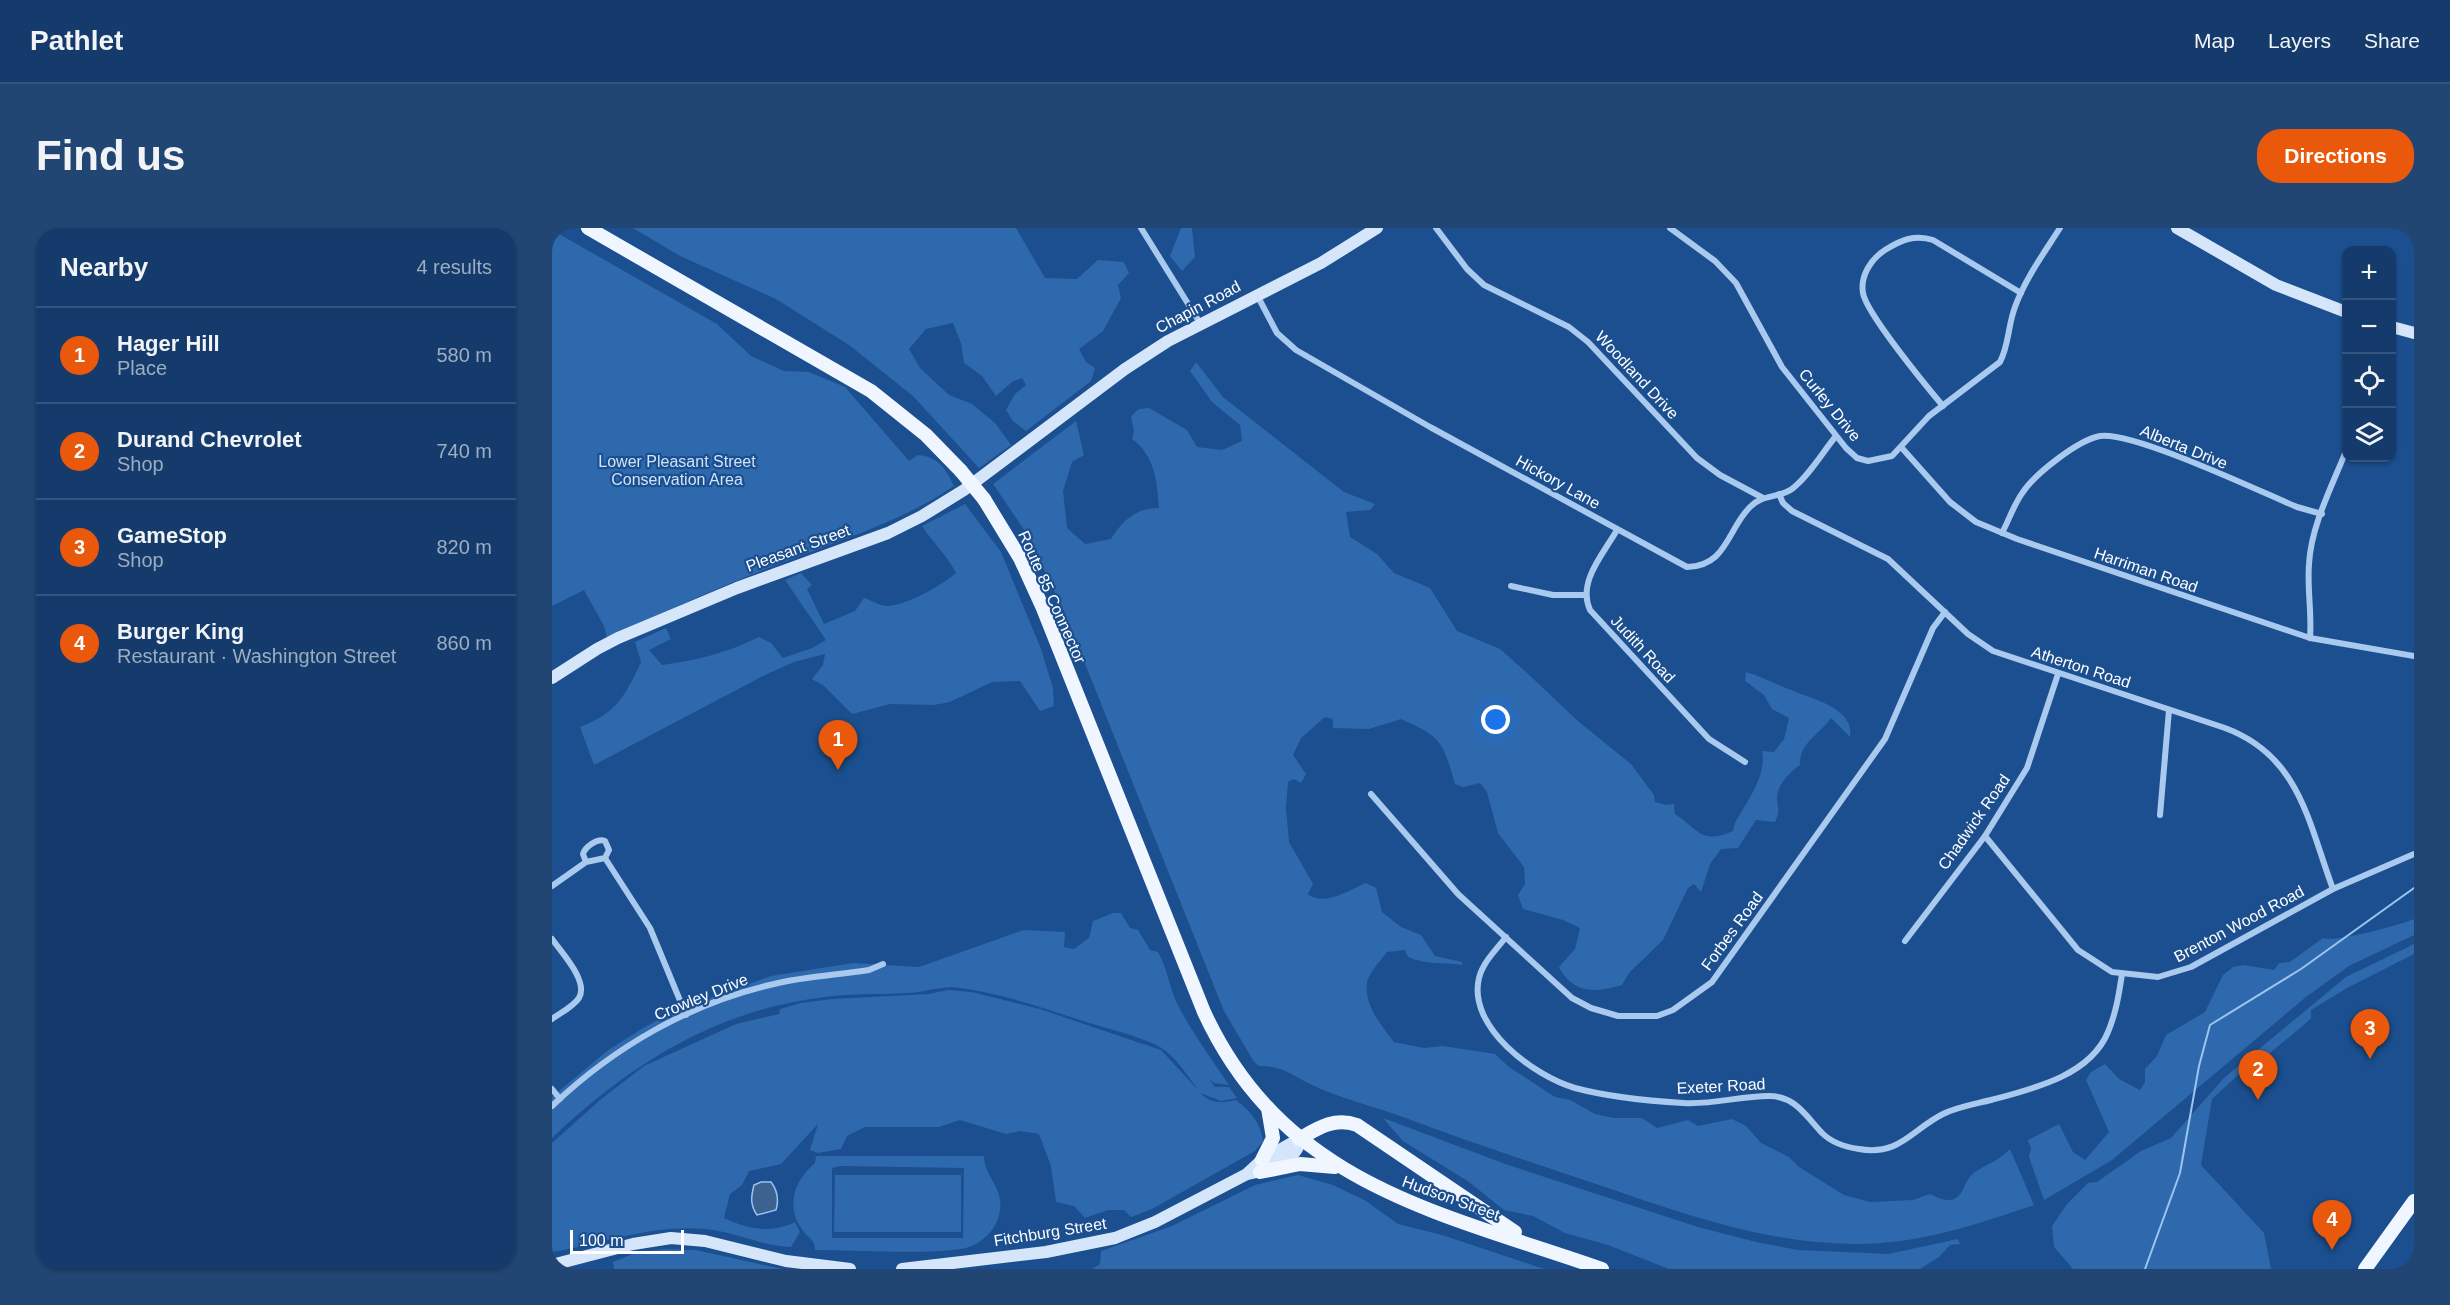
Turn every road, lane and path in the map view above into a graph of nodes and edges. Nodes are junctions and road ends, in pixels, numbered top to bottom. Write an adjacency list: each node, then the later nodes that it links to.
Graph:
1 (588, 228): 51 (main road, Route 85 Connector, bridge)
2 (1141, 228): 11 (street)
3 (1377, 228): 9 (street, Chapin Road)
4 (1436, 228): 20 (street, Woodland Drive)
5 (1670, 228): 16 (street, Curley Drive)
6 (2060, 228): 8 (street, Curley Drive)
7 (2177, 228): 10 (street)
8 (2021, 293): 14 (street, Curley Drive); 14 (street)
9 (1257, 295): 11 (street, Chapin Road); 22 (street, Hickory Lane)
10 (2342, 310)
11 (1200, 323): 15 (street, Chapin Road)
12 (2396, 331): 13 (street)
13 (2414, 333)
14 (1943, 406): 17 (street, Curley Drive)
15 (1044, 430): 30 (street, Pleasant Street)
16 (1836, 436): 17 (street, Curley Drive); 19 (street, Hickory Lane)
17 (1901, 447): 23 (street, Harriman Road)
18 (2342, 462): 21 (street)
19 (1779, 494): 20 (street, Hickory Lane); 26 (street, Atherton Road)
20 (1763, 498): 22 (street, Hickory Lane)
21 (2322, 514): 23 (street, Alberta Drive); 27 (street)
22 (1617, 530): 25 (street)
23 (2002, 533): 27 (street, Harriman Road)
24 (1511, 586): 25 (street)
25 (1586, 595): 32 (street, Judith Road)
26 (1945, 612): 29 (street, Atherton Road); 41 (street, Forbes Road)
27 (2310, 638): 28 (street, Harriman Road)
28 (2414, 656)
29 (2058, 674): 31 (street, Atherton Road); 35 (street, Chadwick Road)
30 (552, 678)
31 (2169, 710): 34 (street); 40 (street, Atherton Road)
32 (1745, 762)
33 (1371, 794): 41 (street, Forbes Road)
34 (2160, 814)
35 (1985, 836): 43 (street, Chadwick Road); 45 (street, Brenton Wood Road)
36 (2414, 854): 40 (street, Brenton Wood Road)
37 (605, 858): 38 (street); 38 (street); 46 (street)
38 (586, 862): 39 (street)
39 (552, 886)
40 (2333, 889): 45 (street, Brenton Wood Road)
41 (1506, 937): 45 (street, Exeter Road)
42 (552, 939): 47 (street)
43 (1905, 942)
44 (883, 964): 46 (street, Crowley Drive)
45 (2122, 975)
46 (686, 1015): 49 (street, Crowley Drive)
47 (552, 1019)
48 (552, 1089): 49 (street)
49 (560, 1099): 50 (street, Crowley Drive)
50 (552, 1106)
51 (1268, 1108): 52 (main road, Route 85 Connector); 54 (main road)
52 (1299, 1139): 53 (main road, Hudson Street); 54 (street); 56 (main road)
53 (1340, 1168): 54 (main road); 56 (main road, Hudson Street)
54 (1256, 1169): 59 (street, Fitchburg Street)
55 (2414, 1201): 61 (main road)
56 (1554, 1252): 60 (main road, Hudson Street)
57 (552, 1265): 58 (street)
58 (850, 1269)
59 (902, 1269)
60 (1602, 1269)
61 (2365, 1269)

